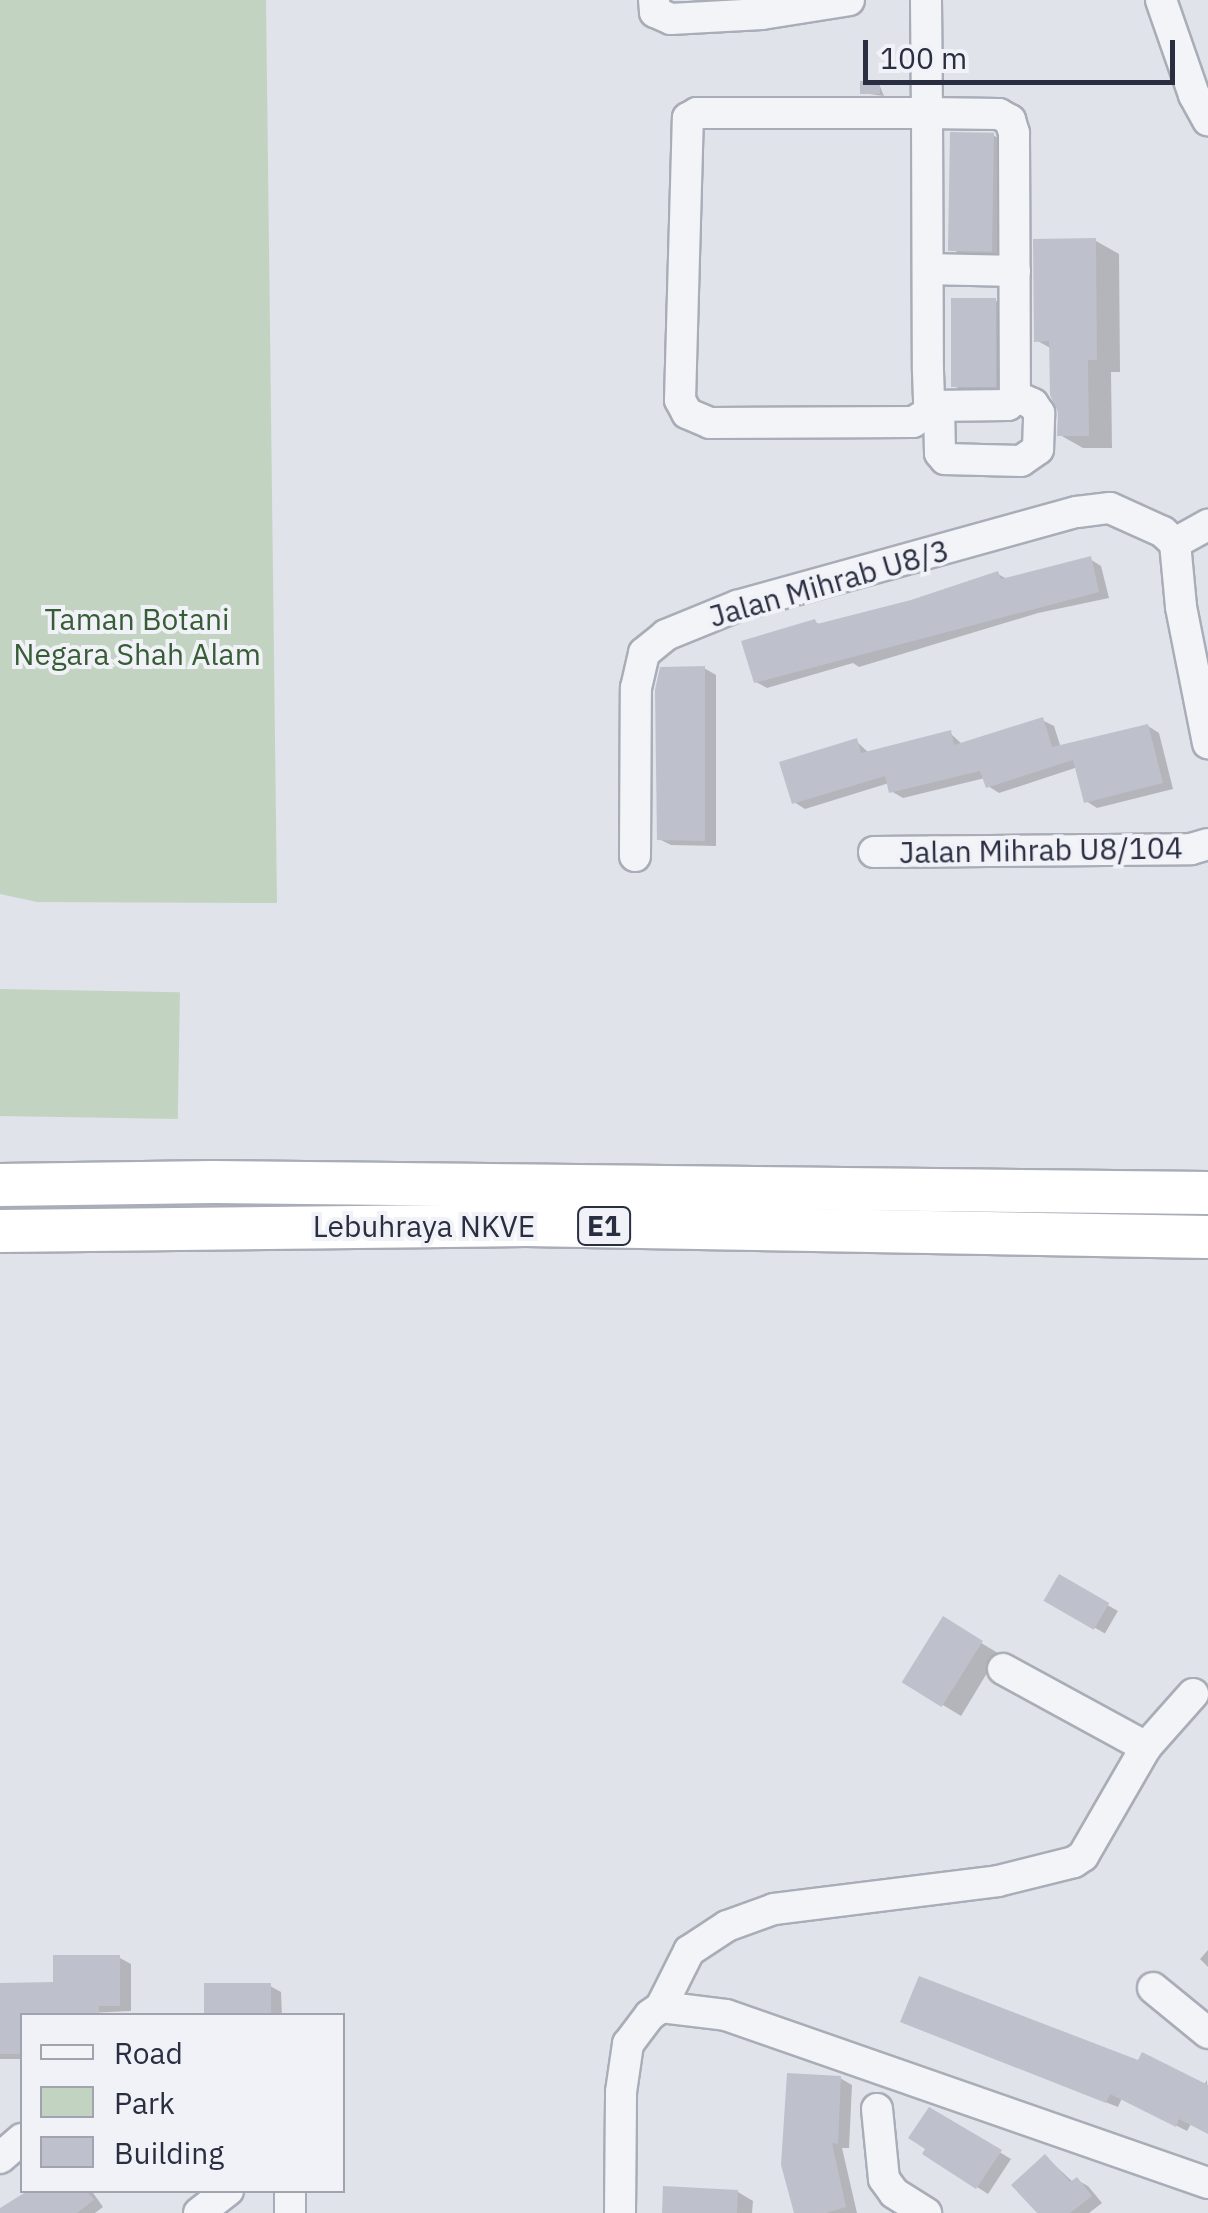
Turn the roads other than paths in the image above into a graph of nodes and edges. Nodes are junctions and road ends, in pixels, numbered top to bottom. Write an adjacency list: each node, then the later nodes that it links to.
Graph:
1 (654, 0): 2 (street)
2 (849, 0)
3 (926, 0): 5 (street)
4 (1161, 0): 6 (street)
5 (927, 113): 7 (street); 8 (street); 10 (street)
6 (1208, 120)
7 (928, 269): 8 (street); 10 (street)
8 (1015, 270): 9 (street)
9 (1015, 396): 10 (street); 10 (street)
10 (934, 406)
11 (1208, 524): 12 (street)
12 (1175, 543): 13 (street); 16 (street, Jalan Mihrab U8/3)
13 (1208, 743)
14 (1208, 844): 15 (street, Jalan Mihrab U8/104)
15 (874, 852)
16 (635, 856)
17 (0, 1186): 18 (highway, Lebuhraya NKVE / E1)
18 (1208, 1193)
19 (0, 1231): 20 (highway, Lebuhraya NKVE / E1)
20 (1208, 1237)
21 (1003, 1669): 23 (street)
22 (1193, 1694): 23 (street)
23 (1146, 1746): 25 (street)
24 (1153, 1988): 26 (street)
25 (661, 2008): 30 (street); 33 (street)
26 (1208, 2033)
27 (877, 2109): 34 (street)
28 (20, 2140): 29 (street)
29 (0, 2158)
30 (1208, 2182)
31 (224, 2193): 32 (street)
32 (198, 2213)
33 (620, 2213)
34 (926, 2213)

